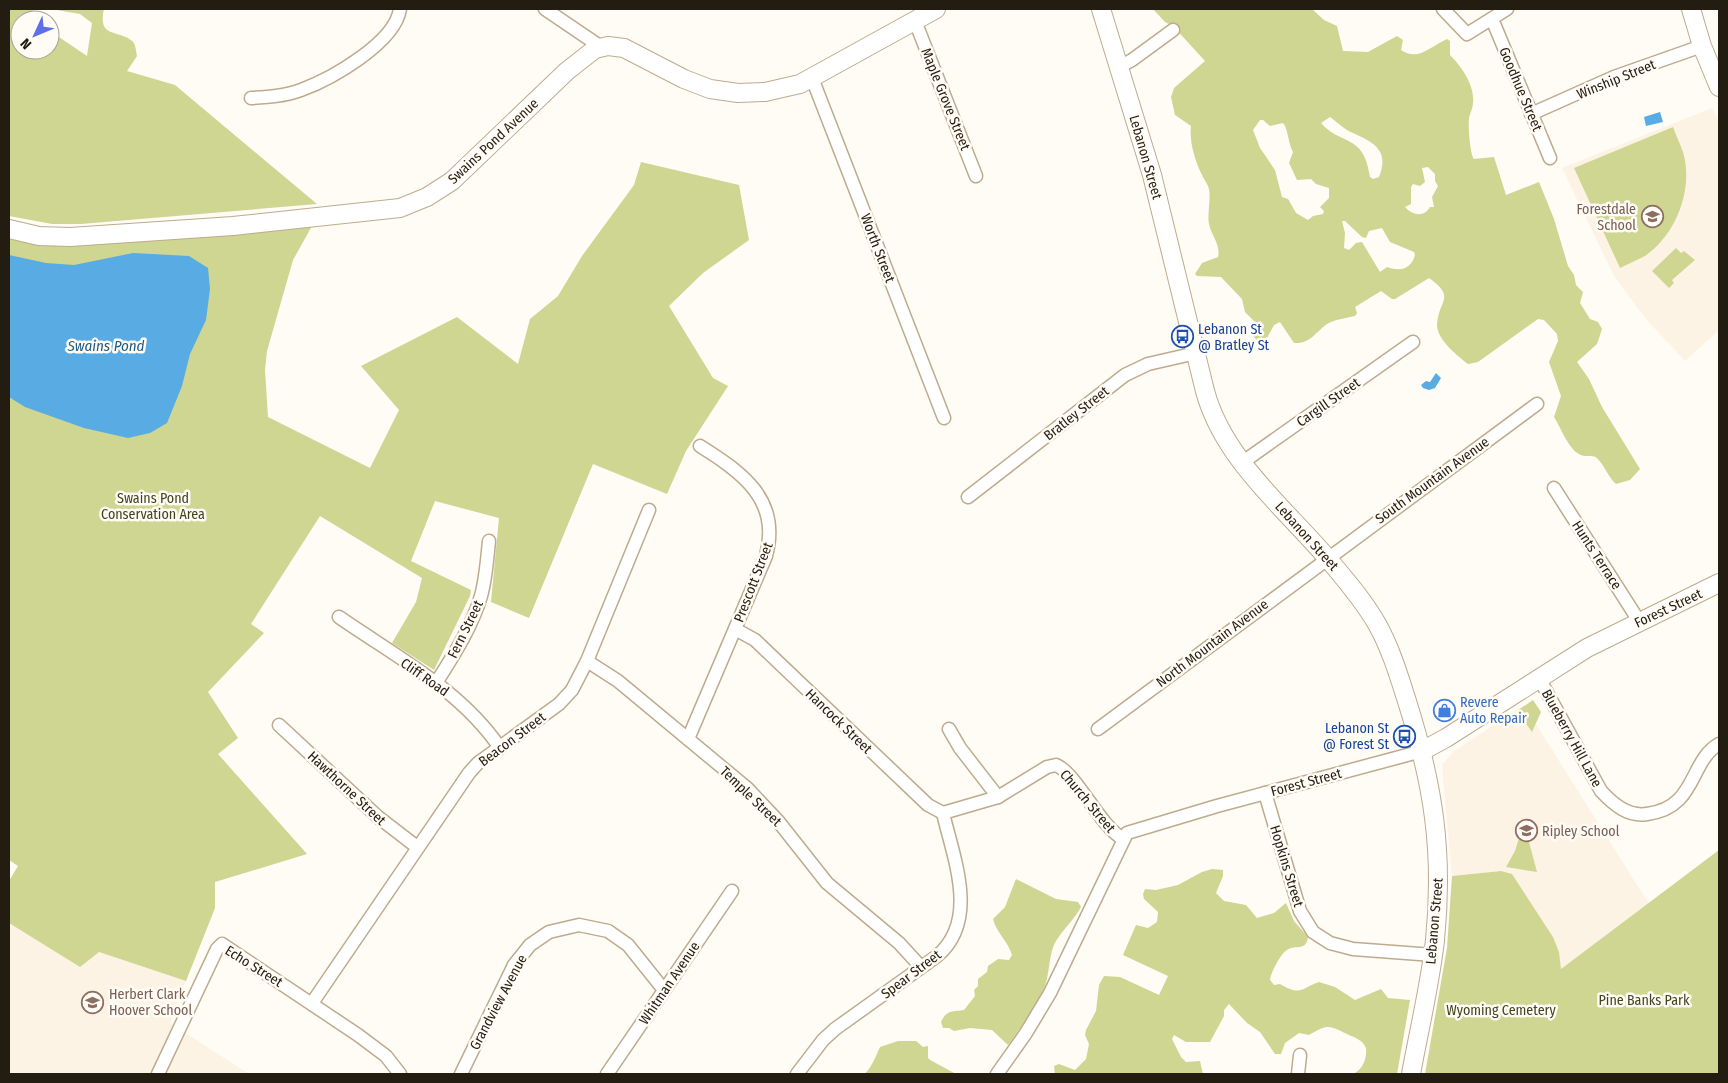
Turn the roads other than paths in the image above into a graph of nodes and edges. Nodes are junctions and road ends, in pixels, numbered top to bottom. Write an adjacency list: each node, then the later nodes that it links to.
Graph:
1 (400, 9): 16 (street)
2 (545, 9): 12 (street)
3 (936, 9): 9 (street)
4 (1101, 9): 13 (street, Lebanon Street)
5 (1443, 9): 8 (street)
6 (1507, 9): 8 (street)
7 (1691, 9): 11 (street)
8 (1492, 19): 17 (street, Goodhue Street)
9 (915, 21): 14 (street); 19 (street, Maple Grove Street)
10 (1173, 30): 13 (street)
11 (1702, 46): 15 (street); 17 (street, Winship Street)
12 (601, 47): 14 (street); 20 (street, Swains Pond Avenue)
13 (1119, 67): 22 (street, Lebanon Street)
14 (812, 78): 24 (street, Worth Street)
15 (1719, 87)
16 (251, 98)
17 (1531, 114): 18 (street, Goodhue Street)
18 (1550, 158)
19 (976, 176)
20 (9, 229)
21 (1413, 342): 26 (street, Cargill Street)
22 (1196, 353): 26 (street, Lebanon Street); 28 (street, Bratley Street)
23 (1538, 404): 31 (street, South Mountain Avenue)
24 (944, 418)
25 (700, 446): 35 (street, Prescott Street)
26 (1243, 462): 31 (street, Lebanon Street)
27 (1554, 488): 34 (street, Hunts Terrace)
28 (968, 497)
29 (648, 510): 36 (street, Beacon Street)
30 (489, 542): 38 (street, Fern Street)
31 (1327, 557): 41 (street, North Mountain Avenue); 45 (street, Lebanon Street)
32 (1719, 583): 34 (street, Forest Street)
33 (339, 617): 38 (street, Cliff Road)
34 (1639, 621): 37 (street, Forest Street)
35 (735, 629): 42 (street, Prescott Street); 48 (street, Hancock Street)
36 (587, 662): 42 (street, Temple Street); 44 (street, Beacon Street)
37 (1539, 678): 43 (street, Blueberry Hill Lane); 45 (street, Forest Street)
38 (436, 683): 44 (street, Cliff Road)
39 (279, 725): 50 (street, Hawthorne Street)
40 (949, 729): 47 (street)
41 (1098, 729)
42 (688, 739): 53 (street, Temple Street)
43 (1719, 744)
44 (500, 748): 50 (street, Beacon Street)
45 (1422, 750): 46 (street, Forest Street); 52 (street, Lebanon Street)
46 (1265, 793): 49 (street, Forest Street); 52 (street, Hopkins Street)
47 (998, 797): 48 (street, Church Street); 49 (street, Church Street)
48 (943, 813): 53 (street, Spear Street)
49 (1123, 839): 62 (street)
50 (417, 847): 55 (street, Beacon Street)
51 (732, 892): 54 (street, Whitman Avenue)
52 (1433, 955): 64 (street, Lebanon Street)
53 (921, 967): 61 (street, Spear Street)
54 (664, 990): 59 (street, Grandview Avenue); 60 (street, Whitman Avenue)
55 (312, 1003): 57 (street, Echo Street); 58 (street, Echo Street)
56 (1300, 1055): 63 (street)
57 (158, 1074)
58 (400, 1074)
59 (461, 1074)
60 (607, 1074)
61 (797, 1074)
62 (997, 1074)
63 (1298, 1074)
64 (1411, 1074)

